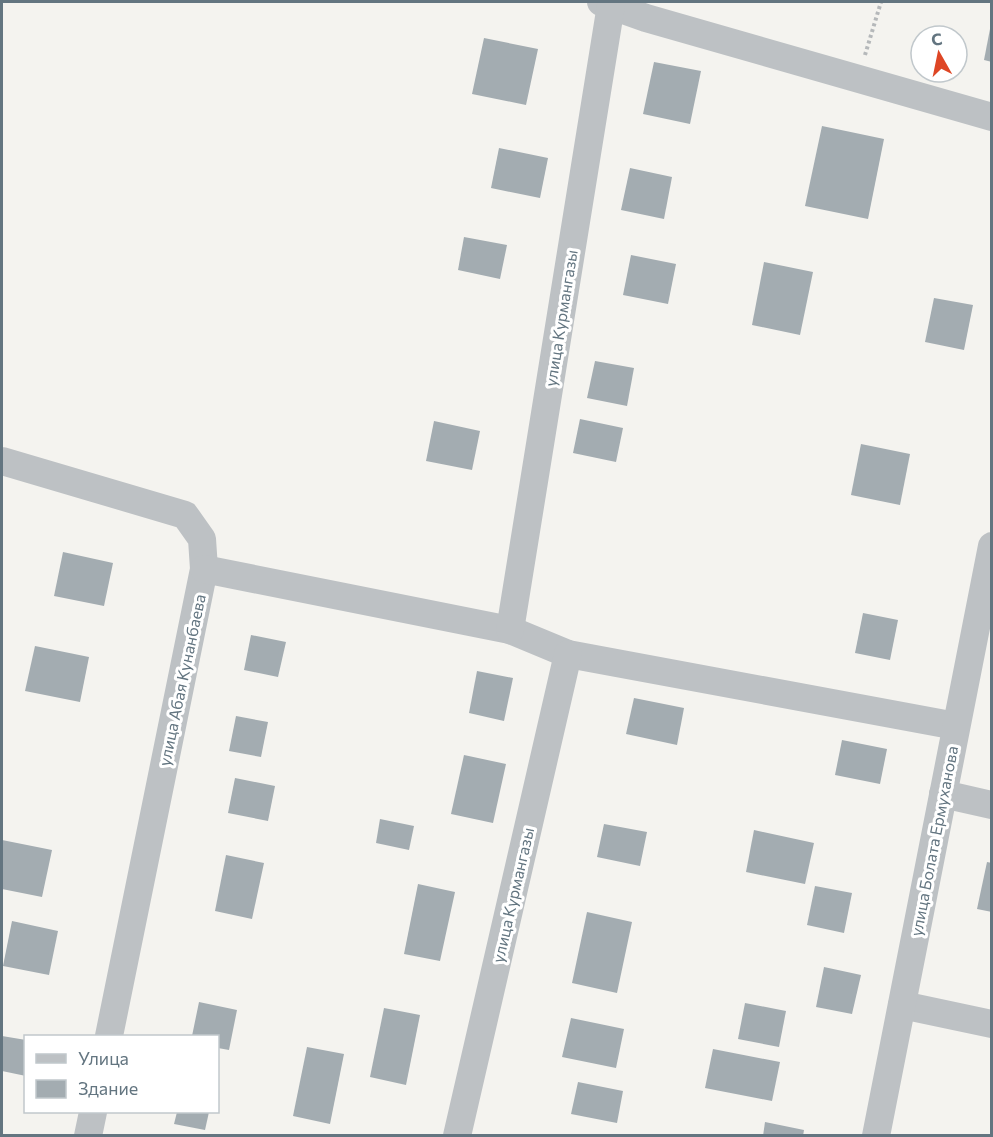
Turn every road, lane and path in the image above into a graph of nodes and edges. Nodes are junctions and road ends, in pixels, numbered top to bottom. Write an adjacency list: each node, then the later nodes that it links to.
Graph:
1 (880, 2): 4 (path)
2 (606, 3): 3 (street); 9 (street, улица Курмангазы)
3 (648, 10): 4 (street)
4 (858, 79): 5 (street)
5 (992, 117)
6 (2, 461): 8 (street, улица Абая Кунанбаева)
7 (992, 546): 11 (street, улица Болата Ермуханова)
8 (204, 569): 9 (street); 16 (street, улица Абая Кунанбаева)
9 (510, 630): 10 (street)
10 (568, 654): 11 (street); 19 (street, улица Курмангазы)
11 (956, 726): 12 (street, улица Болата Ермуханова)
12 (943, 794): 13 (street); 14 (street, улица Болата Ермуханова)
13 (992, 805)
14 (902, 1005): 15 (street); 20 (street, улица Болата Ермуханова)
15 (992, 1024)
16 (109, 1035)
17 (93, 1113): 18 (street)
18 (88, 1136)
19 (457, 1136)
20 (876, 1136)

